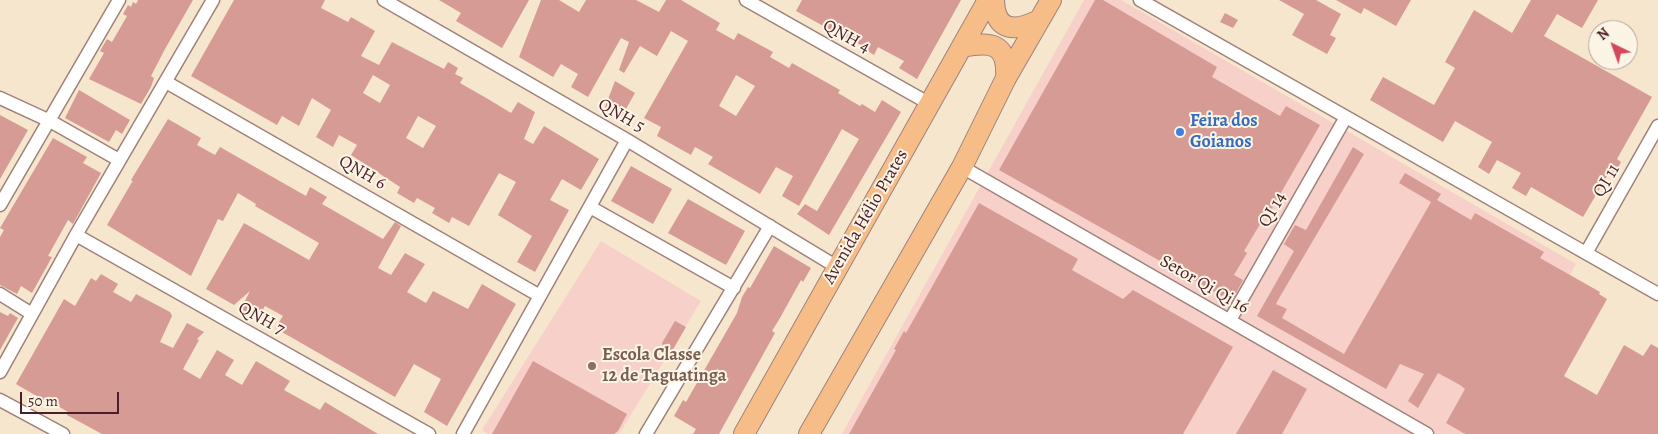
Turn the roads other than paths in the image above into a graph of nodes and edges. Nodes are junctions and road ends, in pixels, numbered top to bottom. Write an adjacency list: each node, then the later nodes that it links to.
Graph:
1 (119, 0): 16 (street)
2 (213, 0): 12 (street)
3 (384, 0): 18 (street, QNH 5)
4 (746, 0): 14 (street, QNH 4)
5 (988, 0): 10 (main road, Avenida Hélio Prates)
6 (994, 0): 9 (main road)
7 (1051, 0): 9 (main road)
8 (1140, 0): 15 (street)
9 (1039, 20): 11 (main road)
10 (962, 47): 11 (main road); 14 (main road, Avenida Hélio Prates)
11 (1006, 78): 20 (main road)
12 (166, 82): 19 (street); 30 (street, QNH 6)
13 (0, 98): 16 (street)
14 (930, 104): 26 (main road, Avenida Hélio Prates)
15 (1346, 117): 25 (street); 32 (street, QI 14)
16 (50, 121): 19 (street); 21 (street)
17 (1658, 126): 25 (street, QI 11)
18 (627, 140): 22 (street); 23 (street, QNH 5)
19 (119, 160): 24 (street)
20 (962, 167): 32 (street, Setor Qi Qi 16); 40 (main road)
21 (0, 206)
22 (590, 207): 27 (street); 30 (street)
23 (770, 226): 26 (street, QNH 5); 27 (street)
24 (76, 235): 31 (street); 36 (street, QNH 7)
25 (1586, 253): 29 (street)
26 (837, 267): 39 (main road, Avenida Hélio Prates)
27 (734, 288): 38 (street)
28 (0, 294): 31 (street)
29 (1658, 294)
30 (540, 296): 37 (street)
31 (32, 314): 33 (street)
32 (1230, 320): 41 (street, Setor Qi Qi 16)
33 (0, 372)
34 (0, 400): 35 (street)
35 (63, 434)
36 (429, 434)
37 (463, 434)
38 (646, 434)
39 (744, 434)
40 (809, 434)
41 (1427, 434)

